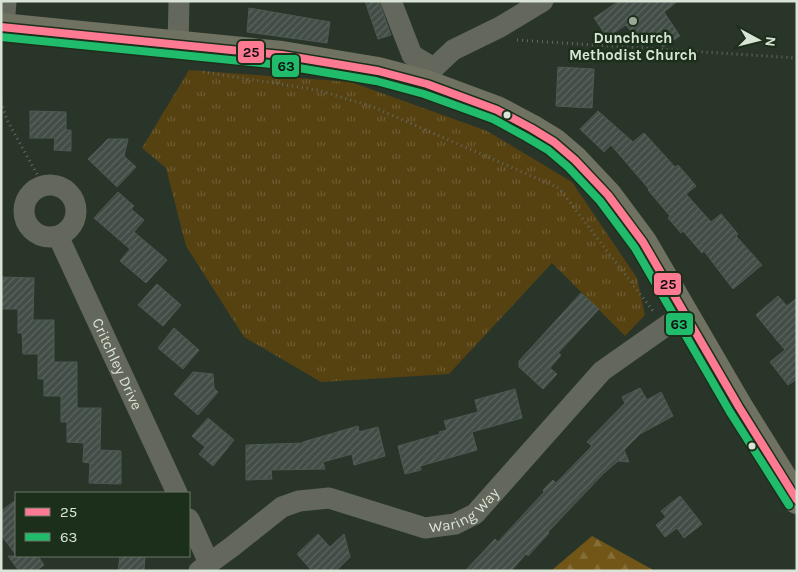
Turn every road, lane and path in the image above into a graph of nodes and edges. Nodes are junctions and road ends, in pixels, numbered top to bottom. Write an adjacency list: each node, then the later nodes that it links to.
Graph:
1 (179, 1): 6 (street)
2 (391, 1): 9 (street)
3 (543, 1): 5 (street)
4 (4, 18): 6 (main road)
5 (500, 27): 7 (path); 9 (street)
6 (178, 46): 9 (main road)
7 (797, 58)
8 (198, 72): 13 (path)
9 (431, 76): 13 (main road)
10 (1, 102): 11 (path)
11 (43, 185): 12 (street); 12 (street)
12 (58, 236): 14 (street, Critchley Drive)
13 (674, 320): 15 (main road); 17 (street, Waring Way)
14 (177, 492)
15 (797, 500)
16 (190, 522): 17 (street)
17 (204, 567)

